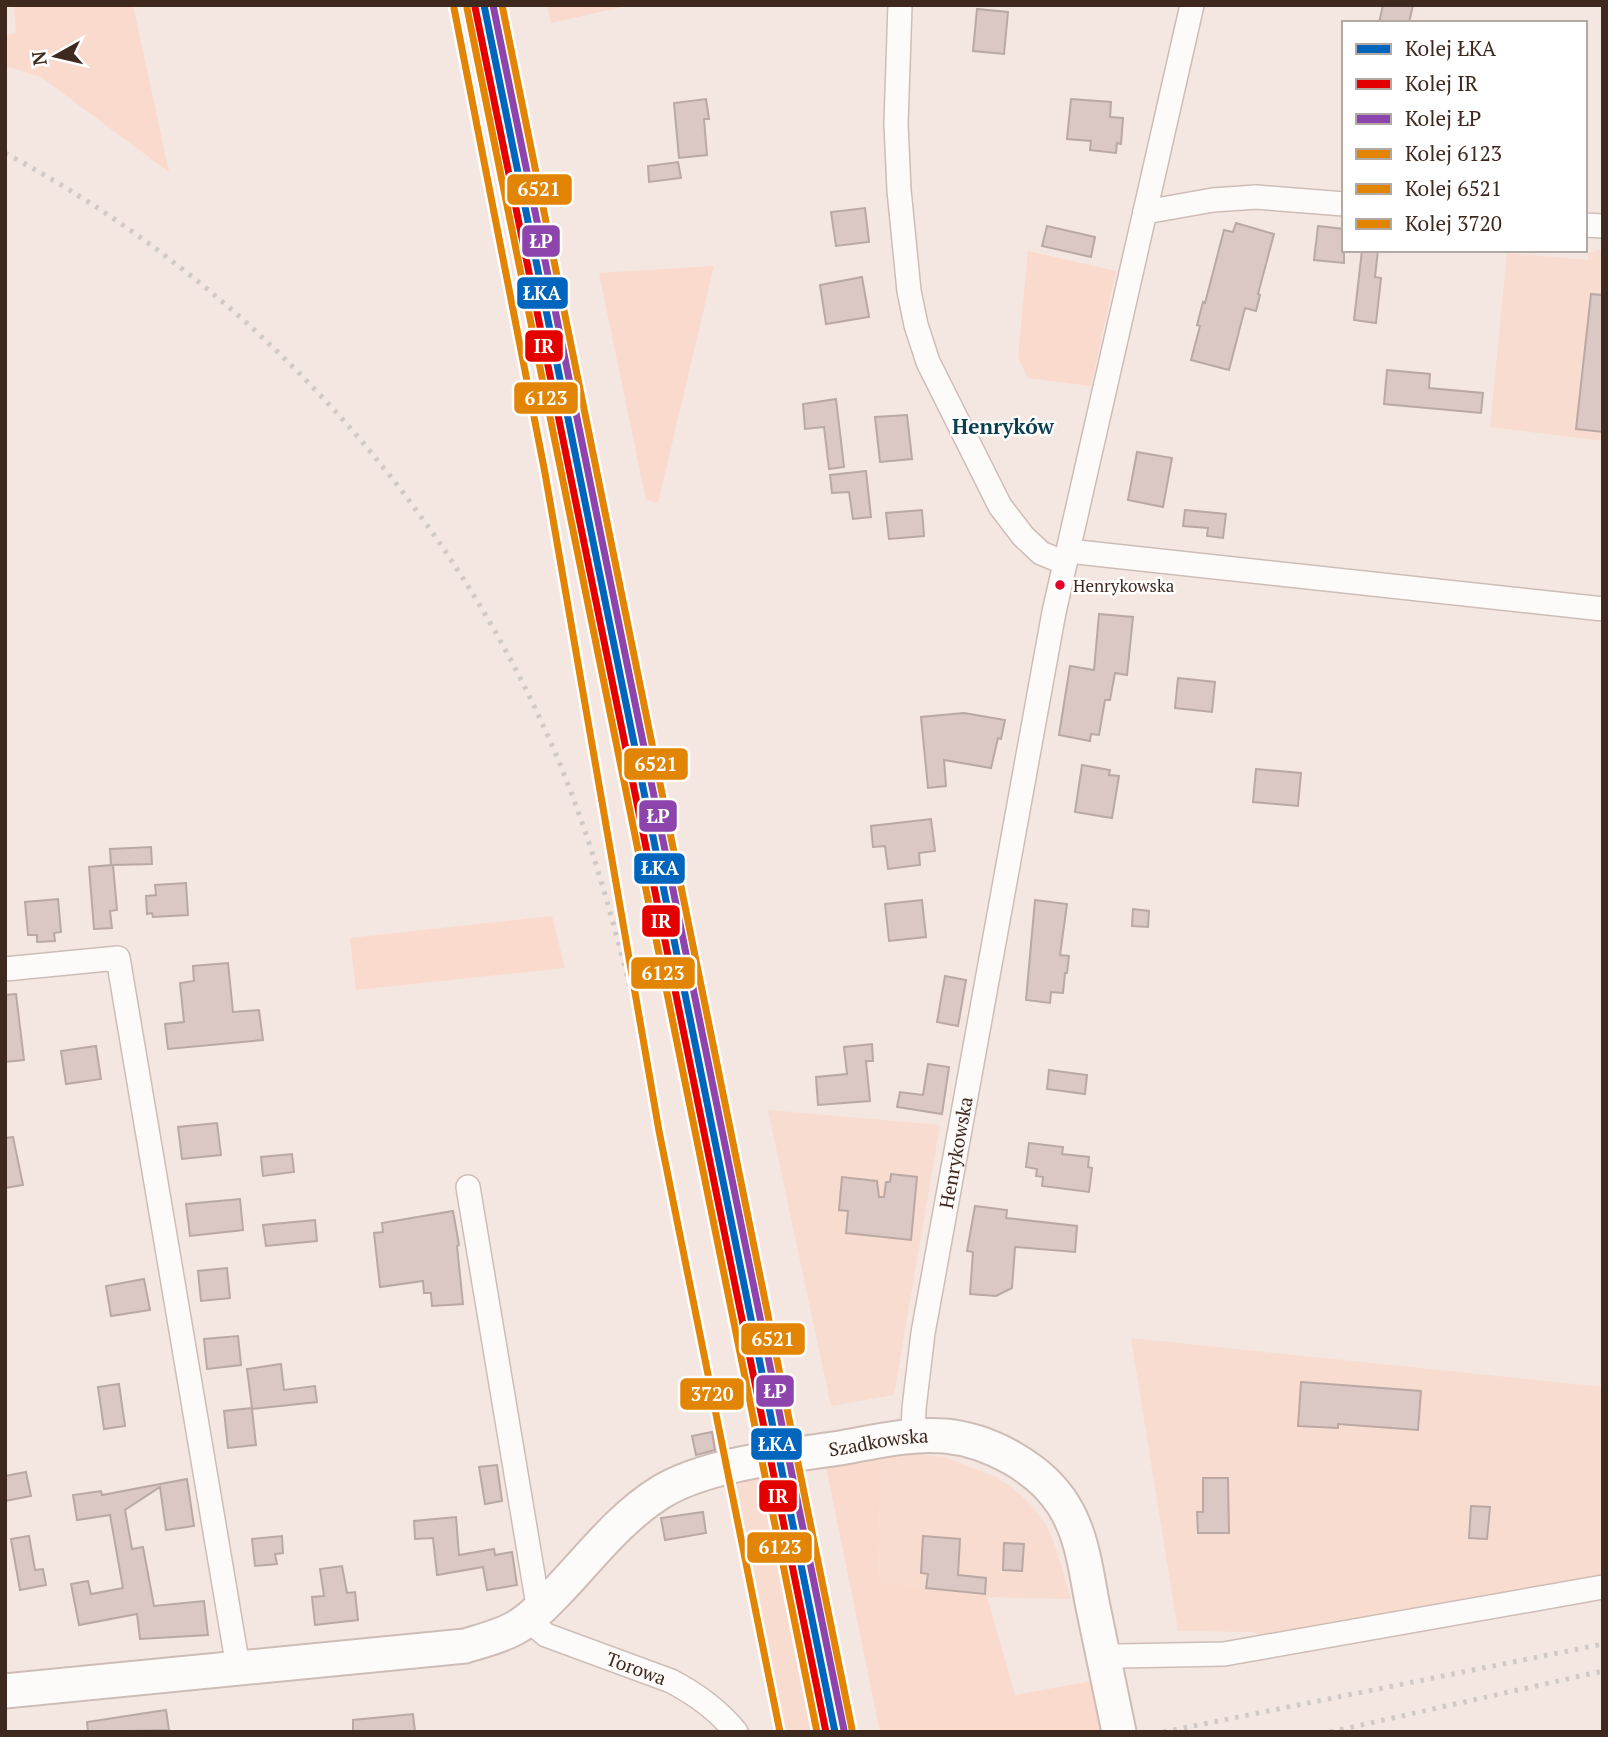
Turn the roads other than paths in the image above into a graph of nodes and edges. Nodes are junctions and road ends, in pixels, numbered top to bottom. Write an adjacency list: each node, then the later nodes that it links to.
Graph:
1 (900, 5): 5 (street)
2 (1192, 5): 4 (street, Henrykowska)
3 (1342, 204): 4 (street)
4 (1145, 212): 5 (street, Henrykowska)
5 (1067, 557): 6 (street); 9 (street, Henrykowska)
6 (1603, 609)
7 (5, 969): 13 (street)
8 (468, 1187): 11 (street)
9 (914, 1436): 11 (street, Szadkowska); 12 (street, Szadkowska)
10 (1603, 1587): 12 (street)
11 (522, 1622): 13 (street); 15 (street, Torowa)
12 (1104, 1659): 16 (street, Szadkowska)
13 (238, 1667): 14 (street)
14 (5, 1691)
15 (736, 1732)
16 (1119, 1732)

